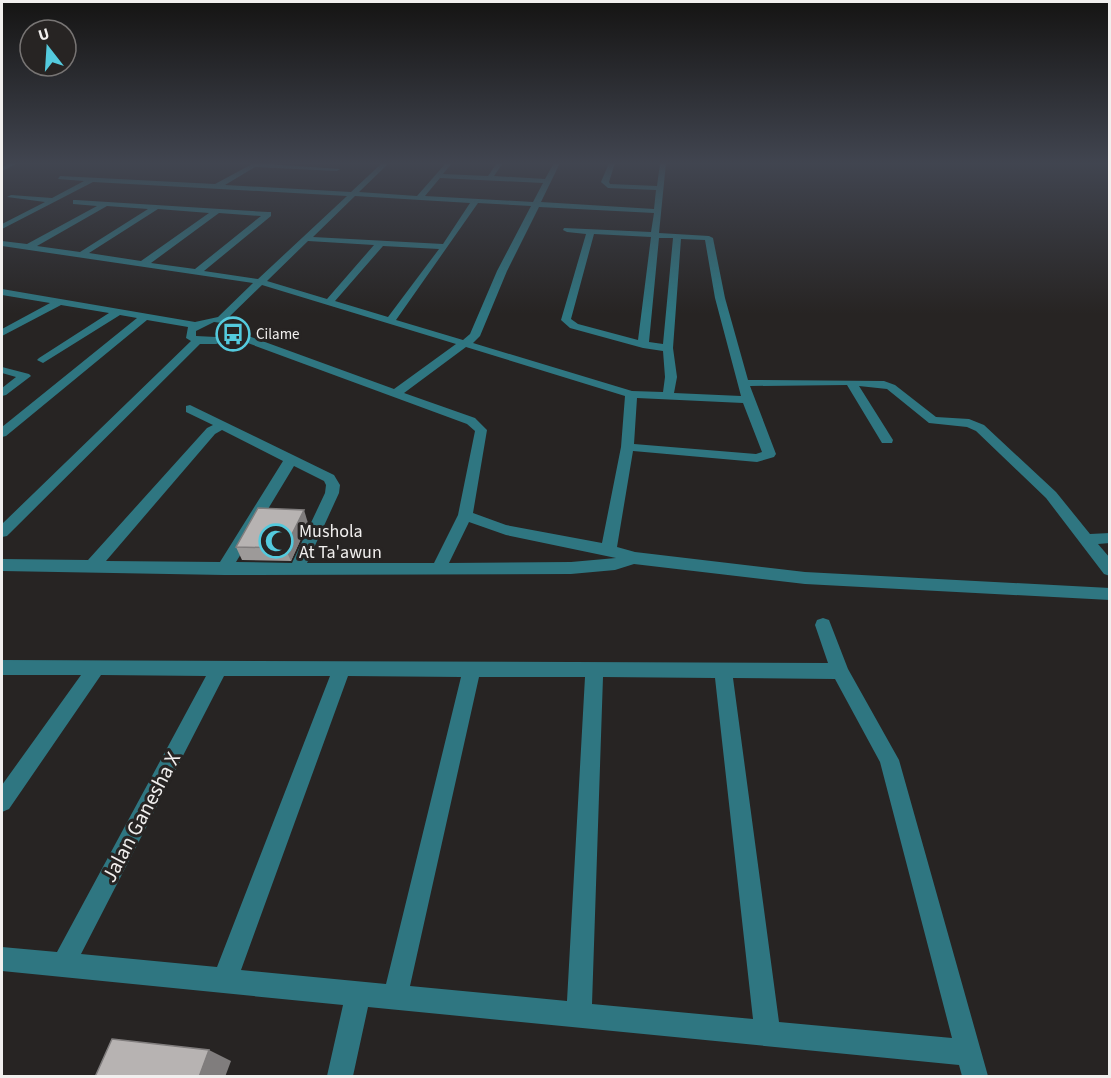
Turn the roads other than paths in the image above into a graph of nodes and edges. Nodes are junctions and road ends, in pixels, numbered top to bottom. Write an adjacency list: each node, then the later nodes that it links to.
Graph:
1 (27, 213): 10 (street)
2 (88, 213): 18 (street)
3 (147, 213): 20 (street)
4 (213, 213): 21 (street)
5 (259, 213): 22 (street)
6 (334, 213): 14 (street)
7 (467, 213): 19 (street)
8 (533, 213): 35 (street)
9 (657, 213): 13 (street)
10 (2, 227)
11 (567, 230): 12 (street)
12 (591, 231): 13 (street); 36 (street)
13 (655, 235): 15 (street); 36 (street)
14 (308, 239): 17 (street); 23 (street)
15 (676, 240): 37 (street); 41 (street)
16 (2, 243): 18 (street)
17 (381, 243): 19 (street); 25 (street)
18 (28, 247): 20 (street)
19 (445, 247): 30 (street)
20 (81, 255): 21 (street)
21 (142, 264): 22 (street)
22 (197, 272): 23 (street)
23 (262, 282): 25 (street); 29 (street)
24 (2, 292): 26 (street)
25 (329, 302): 30 (street)
26 (57, 303): 27 (street); 32 (street)
27 (116, 313): 28 (street); 38 (street)
28 (143, 318): 31 (street); 49 (street)
29 (222, 318): 31 (street); 33 (street)
30 (391, 320): 35 (street)
31 (196, 326): 34 (street)
32 (2, 333)
33 (233, 334): 34 (street); 43 (street)
34 (197, 340): 54 (street)
35 (467, 343): 43 (street); 44 (street)
36 (643, 345): 37 (street)
37 (668, 348): 45 (street)
38 (43, 360)
39 (2, 370): 42 (street)
40 (850, 382): 41 (street); 50 (street); 56 (street)
41 (744, 383): 46 (street)
42 (2, 393)
43 (396, 393): 53 (street)
44 (631, 394): 45 (street); 51 (street)
45 (668, 396): 46 (street)
46 (748, 400): 51 (street)
47 (190, 409): 48 (street)
48 (222, 425): 52 (street); 60 (street)
49 (2, 433)
50 (887, 440)
51 (627, 447): 57 (street)
52 (291, 459): 62 (street); 63 (street)
53 (465, 515): 57 (street); 61 (street)
54 (2, 532)
55 (1110, 538): 56 (street)
56 (1086, 539): 64 (street)
57 (609, 549): 58 (street)
58 (634, 558): 61 (street); 65 (street)
59 (2, 565): 60 (street)
60 (92, 566): 62 (street)
61 (439, 568): 63 (street)
62 (224, 569): 63 (street)
63 (297, 570)
64 (1110, 570)
65 (1110, 594)
66 (823, 625): 74 (street)
67 (2, 667): 68 (street)
68 (96, 668): 69 (street); 75 (street)
69 (219, 668): 70 (street); 77 (street, Jalan Ganesha X)
70 (342, 669): 71 (street); 78 (street)
71 (472, 670): 72 (street); 80 (street)
72 (594, 670): 73 (street); 81 (street)
73 (723, 671): 74 (street); 82 (street)
74 (840, 671): 83 (street)
75 (2, 802)
76 (2, 959): 77 (street)
77 (63, 965): 78 (street)
78 (224, 981): 79 (street)
79 (358, 994): 80 (street); 84 (street)
80 (395, 998): 81 (street)
81 (579, 1015): 82 (street)
82 (768, 1033): 83 (street)
83 (972, 1065)
84 (340, 1077)

